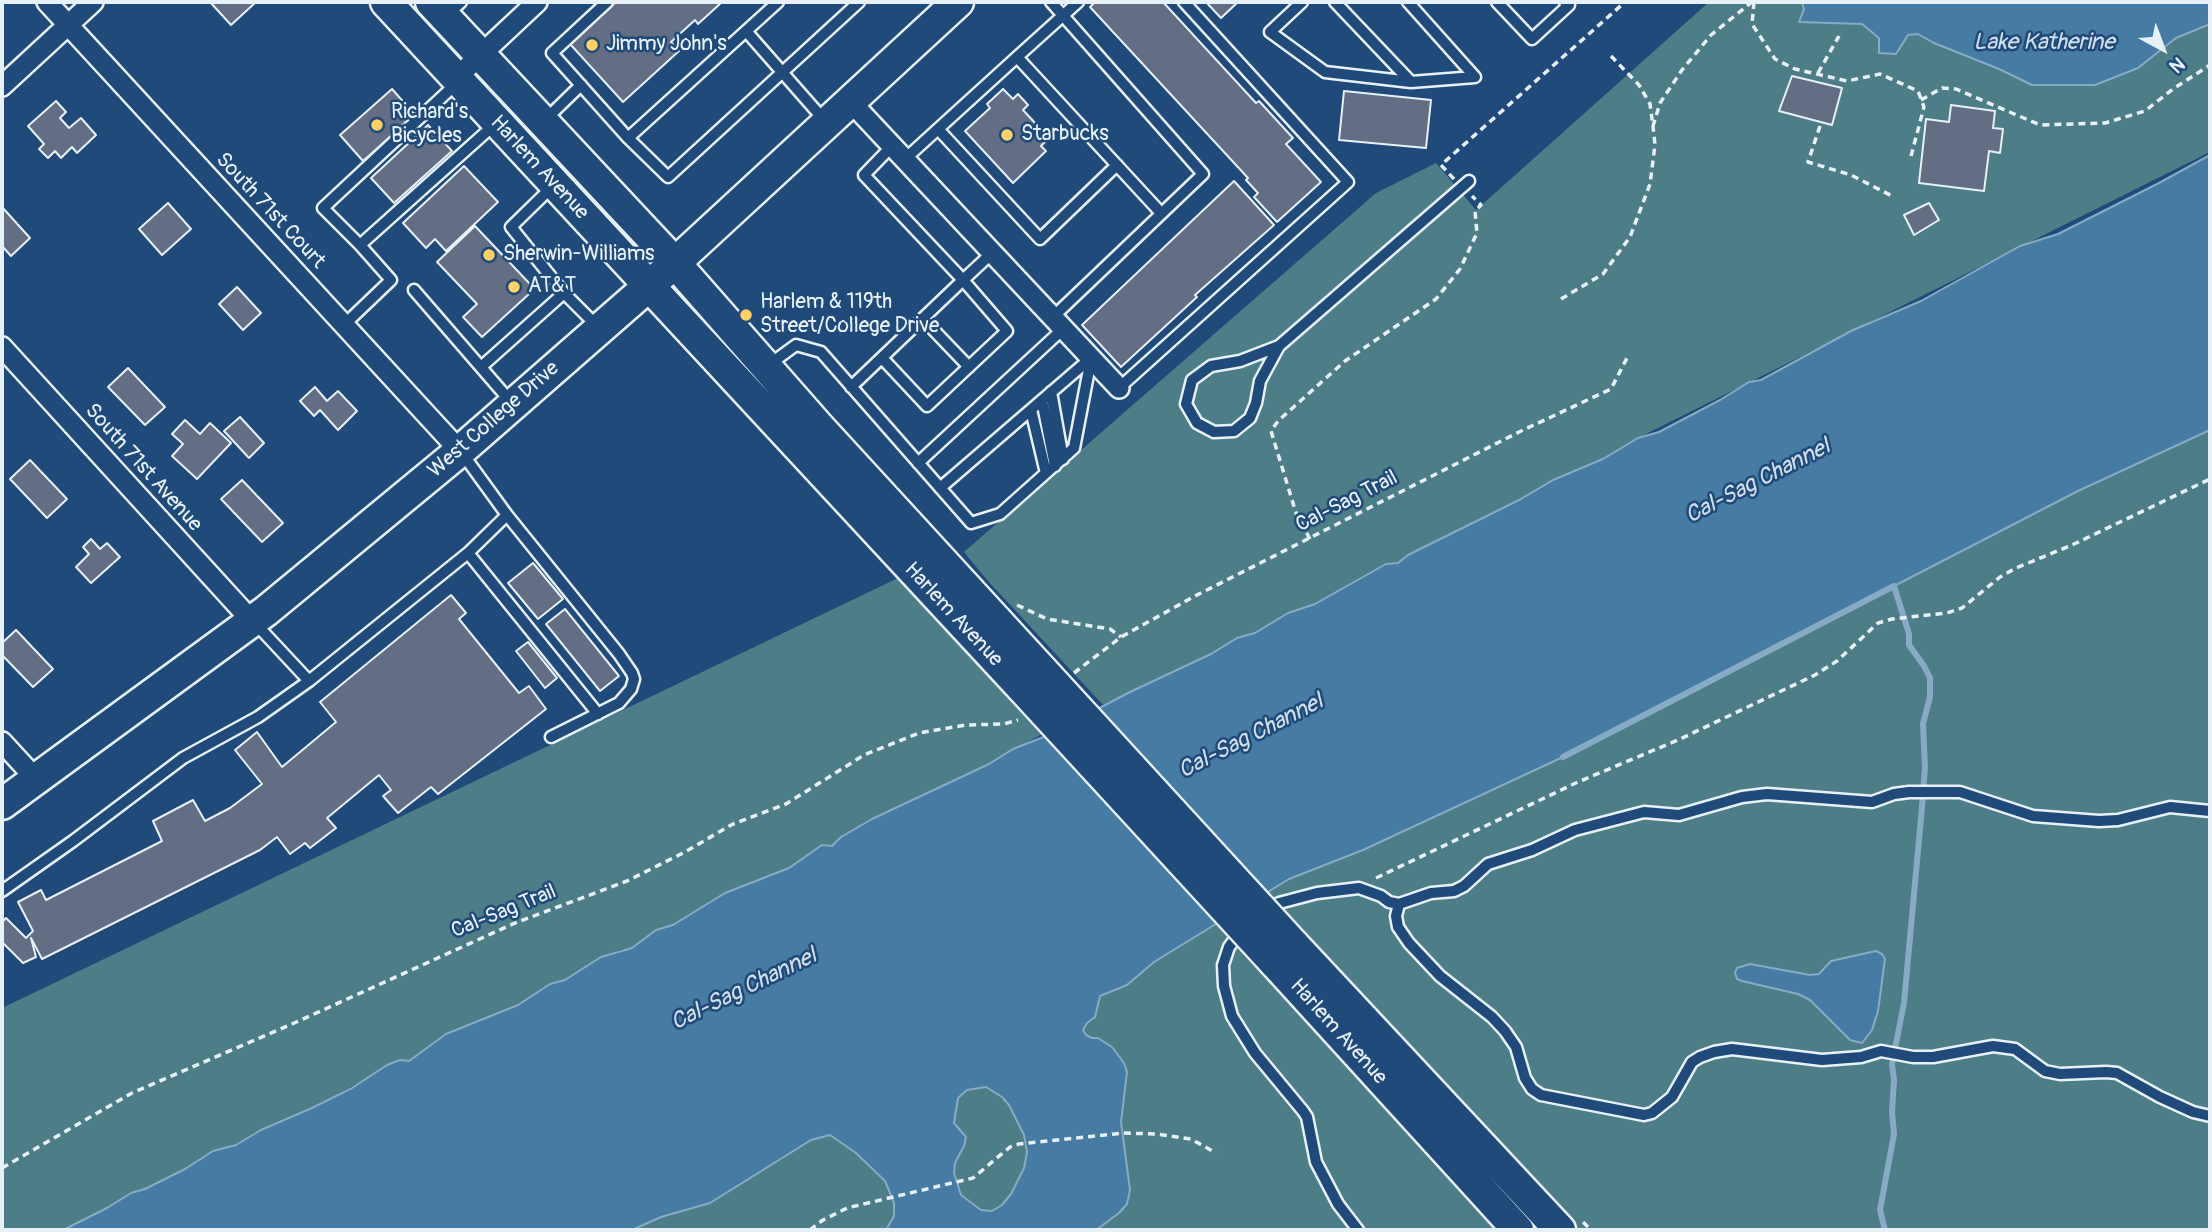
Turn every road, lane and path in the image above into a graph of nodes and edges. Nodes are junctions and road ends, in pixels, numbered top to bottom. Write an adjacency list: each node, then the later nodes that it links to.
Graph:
1 (47, 2): 21 (street, South 71st Court)
2 (93, 2): 21 (street)
3 (386, 2): 30 (main road, Harlem Avenue)
4 (537, 2): 24 (street)
5 (607, 2): 32 (lane)
6 (778, 2): 22 (lane)
7 (859, 2): 28 (lane)
8 (958, 2): 35 (main road, West College Drive)
9 (1051, 2): 20 (lane)
10 (1078, 2): 20 (lane)
11 (1184, 2): 71 (lane)
12 (1302, 2): 31 (lane)
13 (1335, 2): 31 (lane)
14 (1408, 2): 31 (lane)
15 (1497, 2): 16 (lane)
16 (1565, 2)
17 (1625, 2): 46 (path)
18 (1753, 2): 29 (path); 39 (path)
19 (445, 7): 24 (main road, Harlem Avenue)
20 (1063, 15): 26 (lane); 49 (lane)
21 (68, 25): 33 (street); 60 (street, South 71st Court)
22 (747, 31): 28 (lane); 42 (lane)
23 (1839, 36): 29 (path)
24 (481, 55): 30 (street); 36 (main road, Harlem Avenue)
25 (1611, 56): 39 (path)
26 (1017, 57): 41 (lane); 45 (lane)
27 (2210, 65): 34 (path)
28 (781, 71): 38 (lane); 42 (lane)
29 (1817, 74): 34 (path)
30 (458, 80): 37 (main road, Harlem Avenue); 50 (lane)
31 (1411, 82)
32 (581, 85): 36 (lane); 42 (lane)
33 (2, 86)
34 (1921, 100): 44 (path)
35 (850, 101): 38 (main road, West College Drive); 43 (street)
36 (543, 122): 52 (main road, Harlem Avenue)
37 (497, 123): 47 (main road, Harlem Avenue); 50 (lane)
38 (826, 123): 52 (main road, West College Drive)
39 (1653, 126): 57 (path)
40 (1820, 126): 48 (path)
41 (938, 129): 43 (lane); 45 (lane)
42 (628, 138)
43 (898, 152): 51 (street); 53 (lane)
44 (1910, 160)
45 (1117, 165): 49 (lane)
46 (1466, 184): 62 (lane); 83 (path)
47 (554, 185): 54 (main road, Harlem Avenue); 56 (lane)
48 (1894, 197)
49 (1161, 214): 59 (lane)
50 (360, 245): 60 (lane)
51 (992, 253): 53 (lane); 59 (street)
52 (676, 263): 54 (main road, West College Drive); 67 (main road, Harlem Avenue)
53 (963, 280): 58 (lane); 69 (lane)
54 (648, 287): 61 (main road, West College Drive); 90 (main road, Harlem Avenue)
55 (414, 290): 68 (lane)
56 (564, 293): 61 (lane); 68 (lane)
57 (1561, 299)
58 (923, 319): 65 (lane); 69 (lane)
59 (1058, 323): 66 (street); 78 (lane)
60 (344, 325): 76 (street, South 71st Court)
61 (600, 329): 74 (main road, West College Drive)
62 (1279, 346): 62 (lane)
63 (2, 347): 86 (street, South 71st Avenue)
64 (1628, 356): 83 (path, Cal-Sag Trail)
65 (882, 358): 69 (lane); 70 (lane)
66 (1091, 358): 71 (street); 72 (lane); 77 (lane)
67 (766, 366): 70 (lane); 90 (main road, Harlem Avenue)
68 (481, 367): 74 (lane)
69 (969, 367)
70 (851, 387): 78 (lane)
71 (1119, 388)
72 (1051, 392): 73 (lane); 77 (lane)
73 (1042, 400): 75 (lane); 77 (lane)
74 (513, 405): 76 (main road, West College Drive)
75 (1031, 410): 79 (lane); 81 (lane)
76 (460, 451): 82 (lane); 86 (main road, West College Drive)
77 (1059, 462): 79 (lane)
78 (918, 463): 81 (lane)
79 (1046, 473): 81 (lane)
80 (2210, 479): 97 (path)
81 (940, 488)
82 (507, 515): 84 (lane); 91 (lane)
83 (1310, 539): 87 (path, Cal-Sag Trail)
84 (468, 553): 89 (lane); 91 (lane)
85 (1011, 602): 87 (path)
86 (251, 620): 89 (lane); 94 (main road, West College Drive)
87 (1121, 636): 88 (path, Cal-Sag Trail)
88 (1073, 674)
89 (309, 681): 98 (lane)
90 (1031, 692): 100 (main road, Harlem Avenue, bridge); 103 (path, Cal-Sag Trail)
91 (598, 713): 92 (lane)
92 (551, 737)
93 (2, 742): 94 (street)
94 (36, 779): 95 (main road, West College Drive)
95 (2, 804)
96 (2210, 811): 99 (lane)
97 (1359, 888): 99 (lane); 105 (lane)
98 (2, 891)
99 (1399, 904): 101 (lane)
100 (1284, 953): 106 (main road, Harlem Avenue); 107 (main road, Harlem Avenue)
101 (2210, 1116)
102 (1216, 1153): 104 (path)
103 (2, 1168)
104 (810, 1230)
105 (1358, 1230)
106 (1518, 1230)
107 (1560, 1230)

